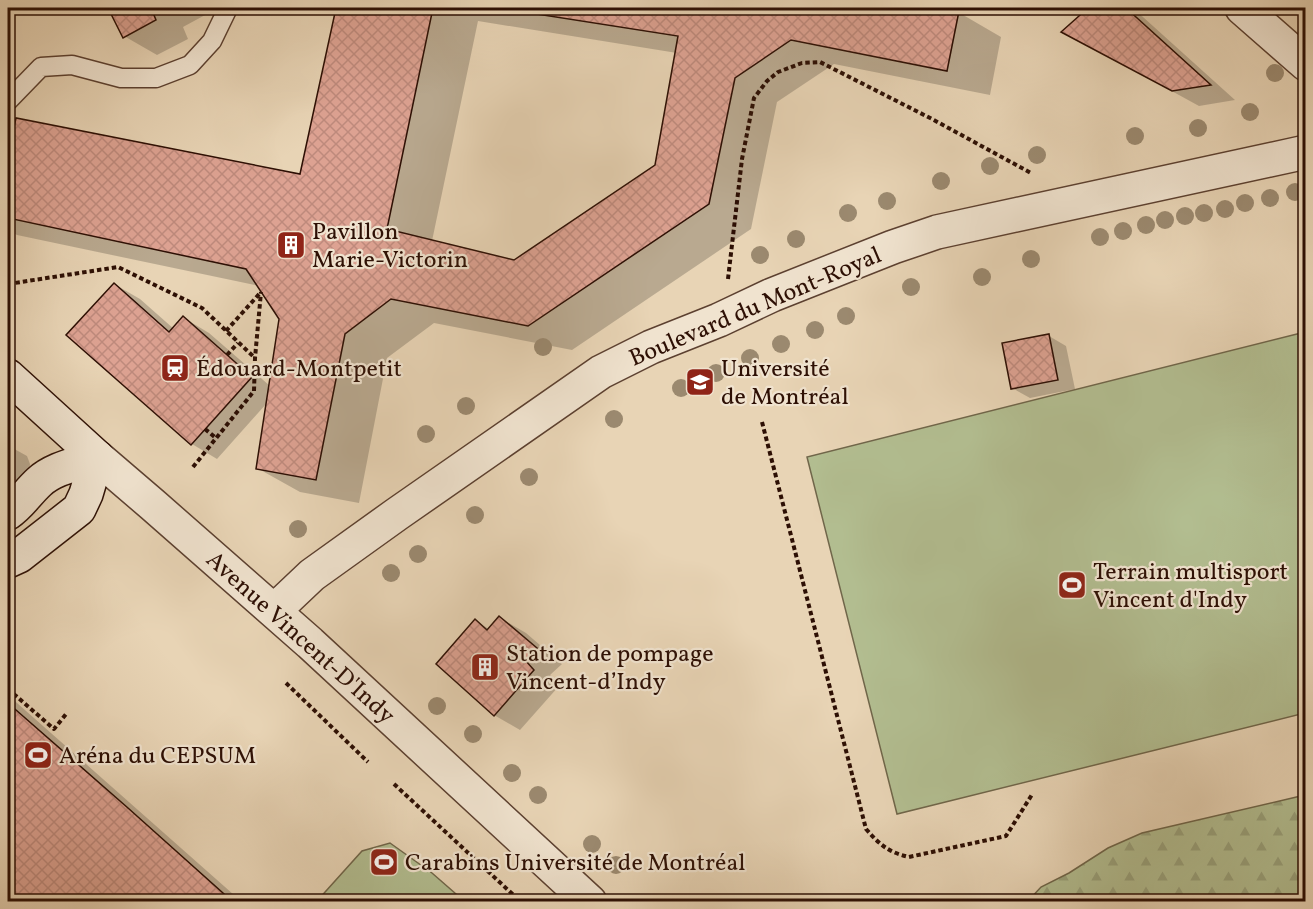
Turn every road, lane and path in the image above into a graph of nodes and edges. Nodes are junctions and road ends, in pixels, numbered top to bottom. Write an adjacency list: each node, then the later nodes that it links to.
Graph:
1 (228, 8): 4 (lane)
2 (1242, 8): 3 (street)
3 (1305, 64)
4 (8, 101)
5 (1305, 152): 21 (street, Boulevard du Mont-Royal)
6 (1031, 173): 7 (path)
7 (728, 279)
8 (8, 284): 9 (path)
9 (226, 331): 10 (path); 12 (path)
10 (238, 343): 11 (path); 12 (path)
11 (227, 355)
12 (255, 358): 16 (path)
13 (8, 376): 17 (street, Avenue Vincent-D'Indy)
14 (762, 422): 27 (path)
15 (205, 429): 16 (path)
16 (216, 438): 18 (path)
17 (97, 458): 19 (street); 20 (street); 21 (street, Avenue Vincent-D'Indy)
18 (193, 467)
19 (8, 513)
20 (8, 561)
21 (274, 611): 29 (street, Avenue Vincent-D'Indy)
22 (286, 683): 25 (path, Avenue Vincent-D'Indy)
23 (8, 689): 24 (path)
24 (67, 713)
25 (368, 762)
26 (394, 784): 28 (path)
27 (1032, 793)
28 (521, 902)
29 (590, 902)

